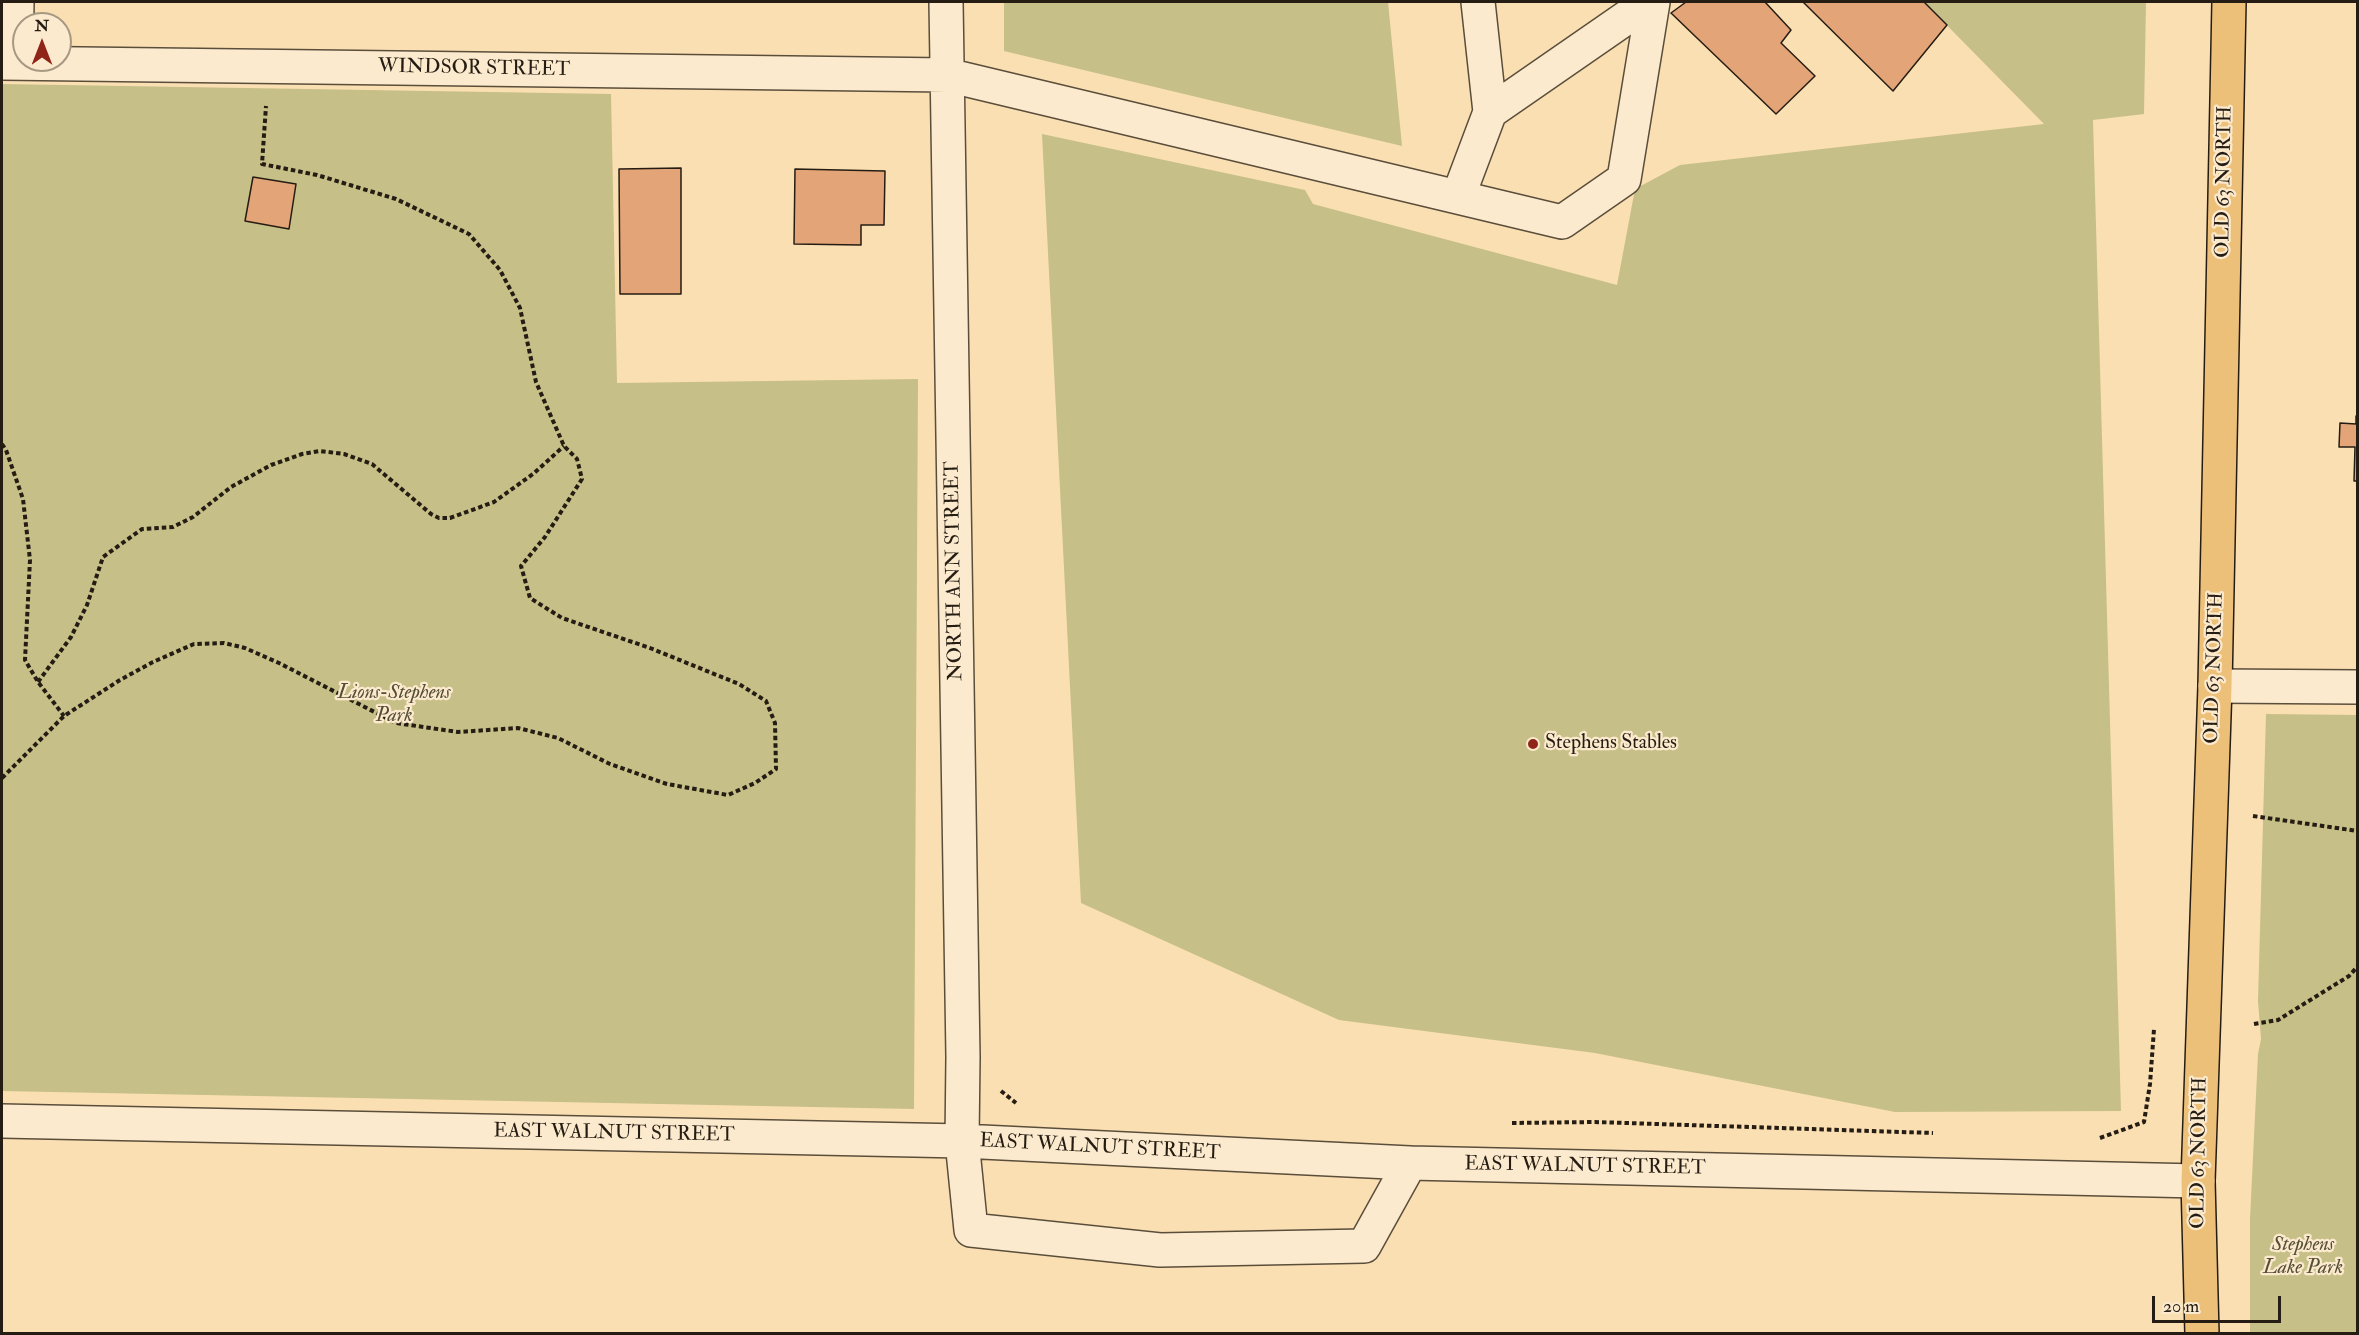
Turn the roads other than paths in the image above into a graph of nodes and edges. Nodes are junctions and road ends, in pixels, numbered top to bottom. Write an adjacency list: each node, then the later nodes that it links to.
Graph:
1 (17, 2): 6 (street)
2 (946, 2): 7 (street, NORTH ANN STREET)
3 (1478, 2): 8 (street)
4 (1651, 2): 8 (street); 9 (street, WINDSOR STREET)
5 (2229, 2): 10 (main road, OLD 63 NORTH)
6 (9, 63): 7 (street, WINDSOR STREET)
7 (947, 75): 9 (street, WINDSOR STREET); 13 (street, NORTH ANN STREET)
8 (1490, 112): 9 (street)
9 (1458, 197)
10 (2215, 686): 11 (street); 15 (main road, OLD 63 NORTH)
11 (2358, 687)
12 (2, 1121): 13 (street, EAST WALNUT STREET)
13 (962, 1141): 14 (street, EAST WALNUT STREET); 14 (street, NORTH ANN STREET)
14 (1410, 1163): 15 (street, EAST WALNUT STREET)
15 (2198, 1181): 16 (main road, OLD 63 NORTH)
16 (2202, 1334)

